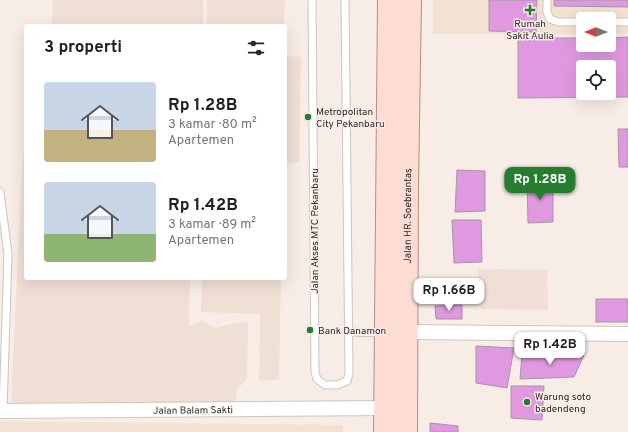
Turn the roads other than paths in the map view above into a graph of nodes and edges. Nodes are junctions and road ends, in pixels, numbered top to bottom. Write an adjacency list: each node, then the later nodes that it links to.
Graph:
1 (312, 0): 10 (lane, Jalan Akses MTC Pekanbaru)
2 (345, 0): 10 (lane, Jalan Akses MTC Pekanbaru)
3 (389, 0): 11 (main road, Jalan HR. Soebrantas)
4 (410, 0): 11 (main road, Jalan HR. Soebrantas)
5 (548, 0): 6 (lane)
6 (576, 22)
7 (616, 22): 8 (lane)
8 (628, 22)
9 (0, 192): 14 (lane)
10 (349, 332): 11 (lane)
11 (396, 332): 12 (street); 13 (main road, Jalan HR. Soebrantas); 16 (main road, Jalan HR. Soebrantas)
12 (628, 334)
13 (386, 408): 14 (street, Jalan Balam Sakti); 15 (main road, Jalan HR. Soebrantas)
14 (2, 411)
15 (385, 432)
16 (406, 432)

